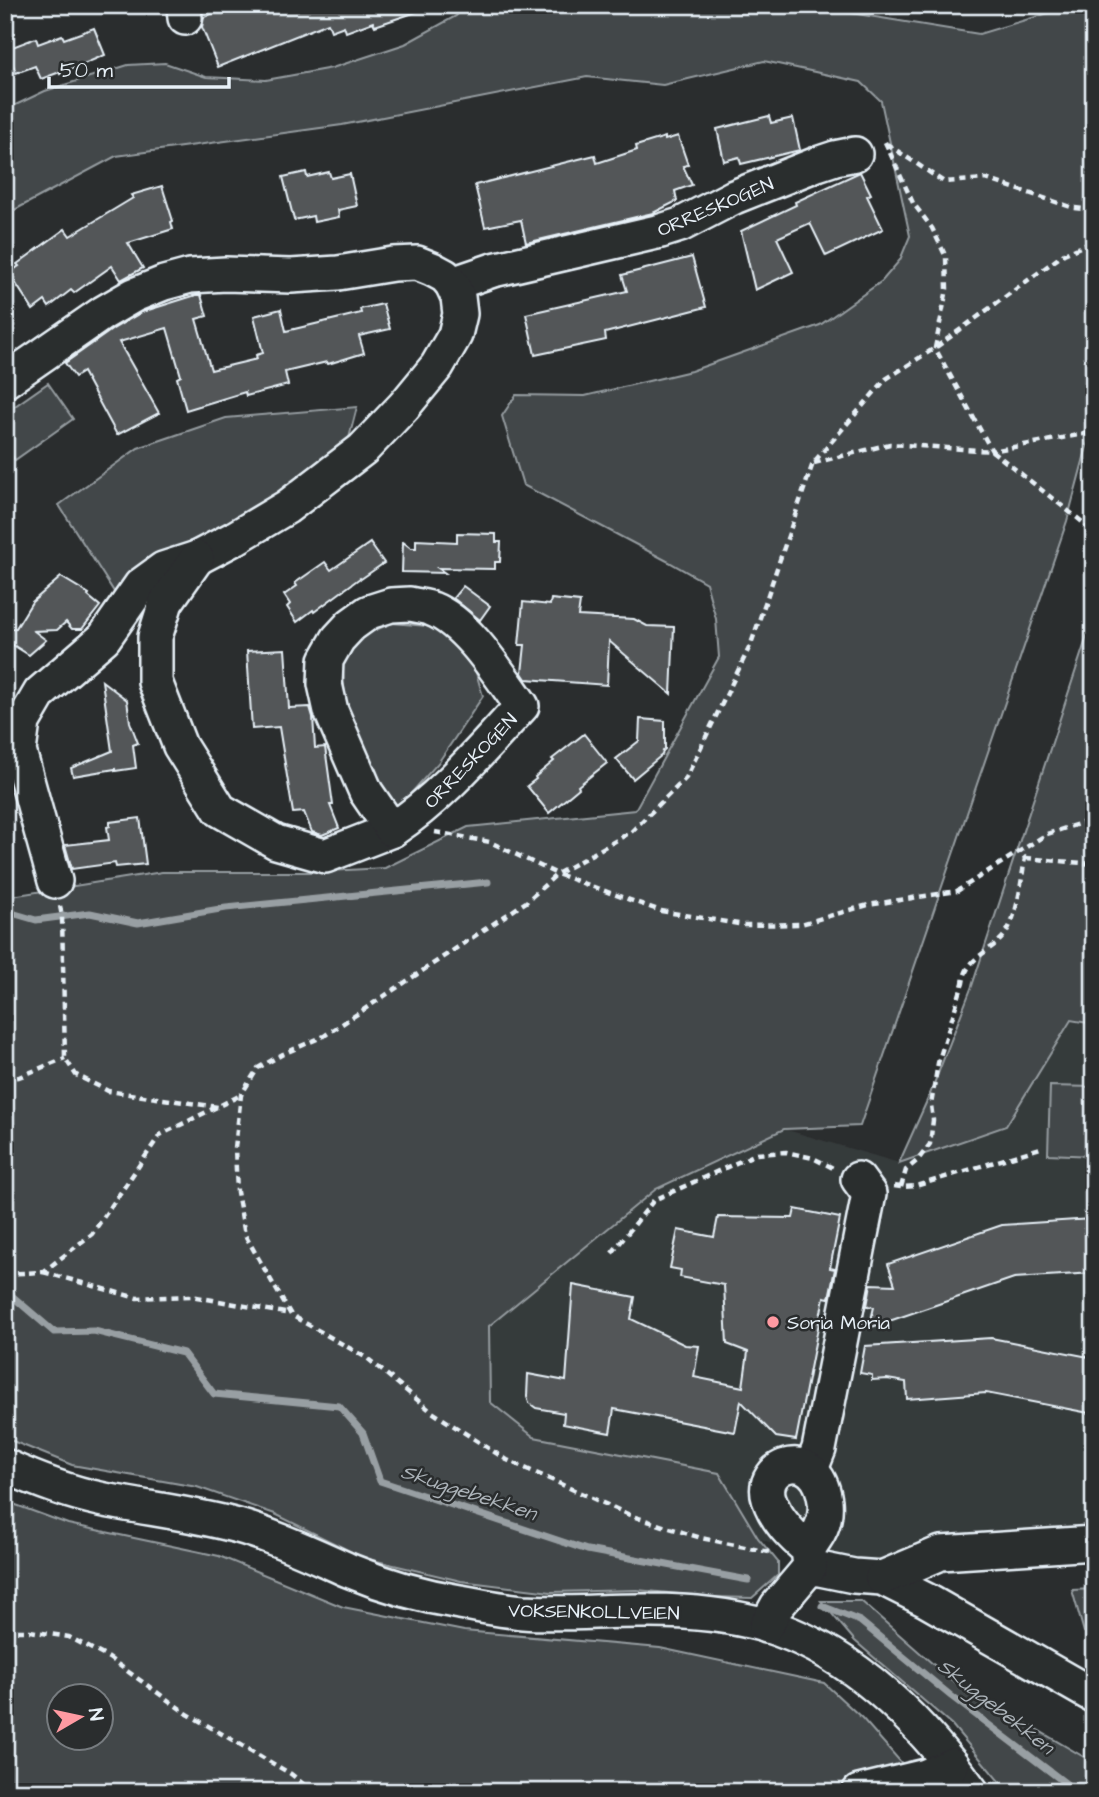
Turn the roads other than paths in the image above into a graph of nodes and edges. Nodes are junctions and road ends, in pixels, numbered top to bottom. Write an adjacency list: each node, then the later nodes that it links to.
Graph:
1 (855, 154): 2 (street, ORRESKOGEN)
2 (452, 284): 3 (street); 4 (street, ORRESKOGEN)
3 (5, 382)
4 (197, 558): 5 (street, ORRESKOGEN); 6 (street, ORRESKOGEN)
5 (18, 792): 7 (street, ORRESKOGEN)
6 (392, 830): 6 (street, ORRESKOGEN)
7 (55, 881)
8 (858, 1179): 10 (street)
9 (5, 1466): 14 (street, VOKSENKOLLVEIEN)
10 (811, 1469): 12 (street); 12 (street)
11 (1094, 1543): 13 (street)
12 (810, 1558): 13 (street); 14 (street)
13 (882, 1578): 15 (street)
14 (766, 1626): 16 (street, VOKSENKOLLVEIEN)
15 (1094, 1696)
16 (952, 1765): 17 (street); 18 (street, VOKSENKOLLVEIEN)
17 (859, 1792)
18 (972, 1792)

